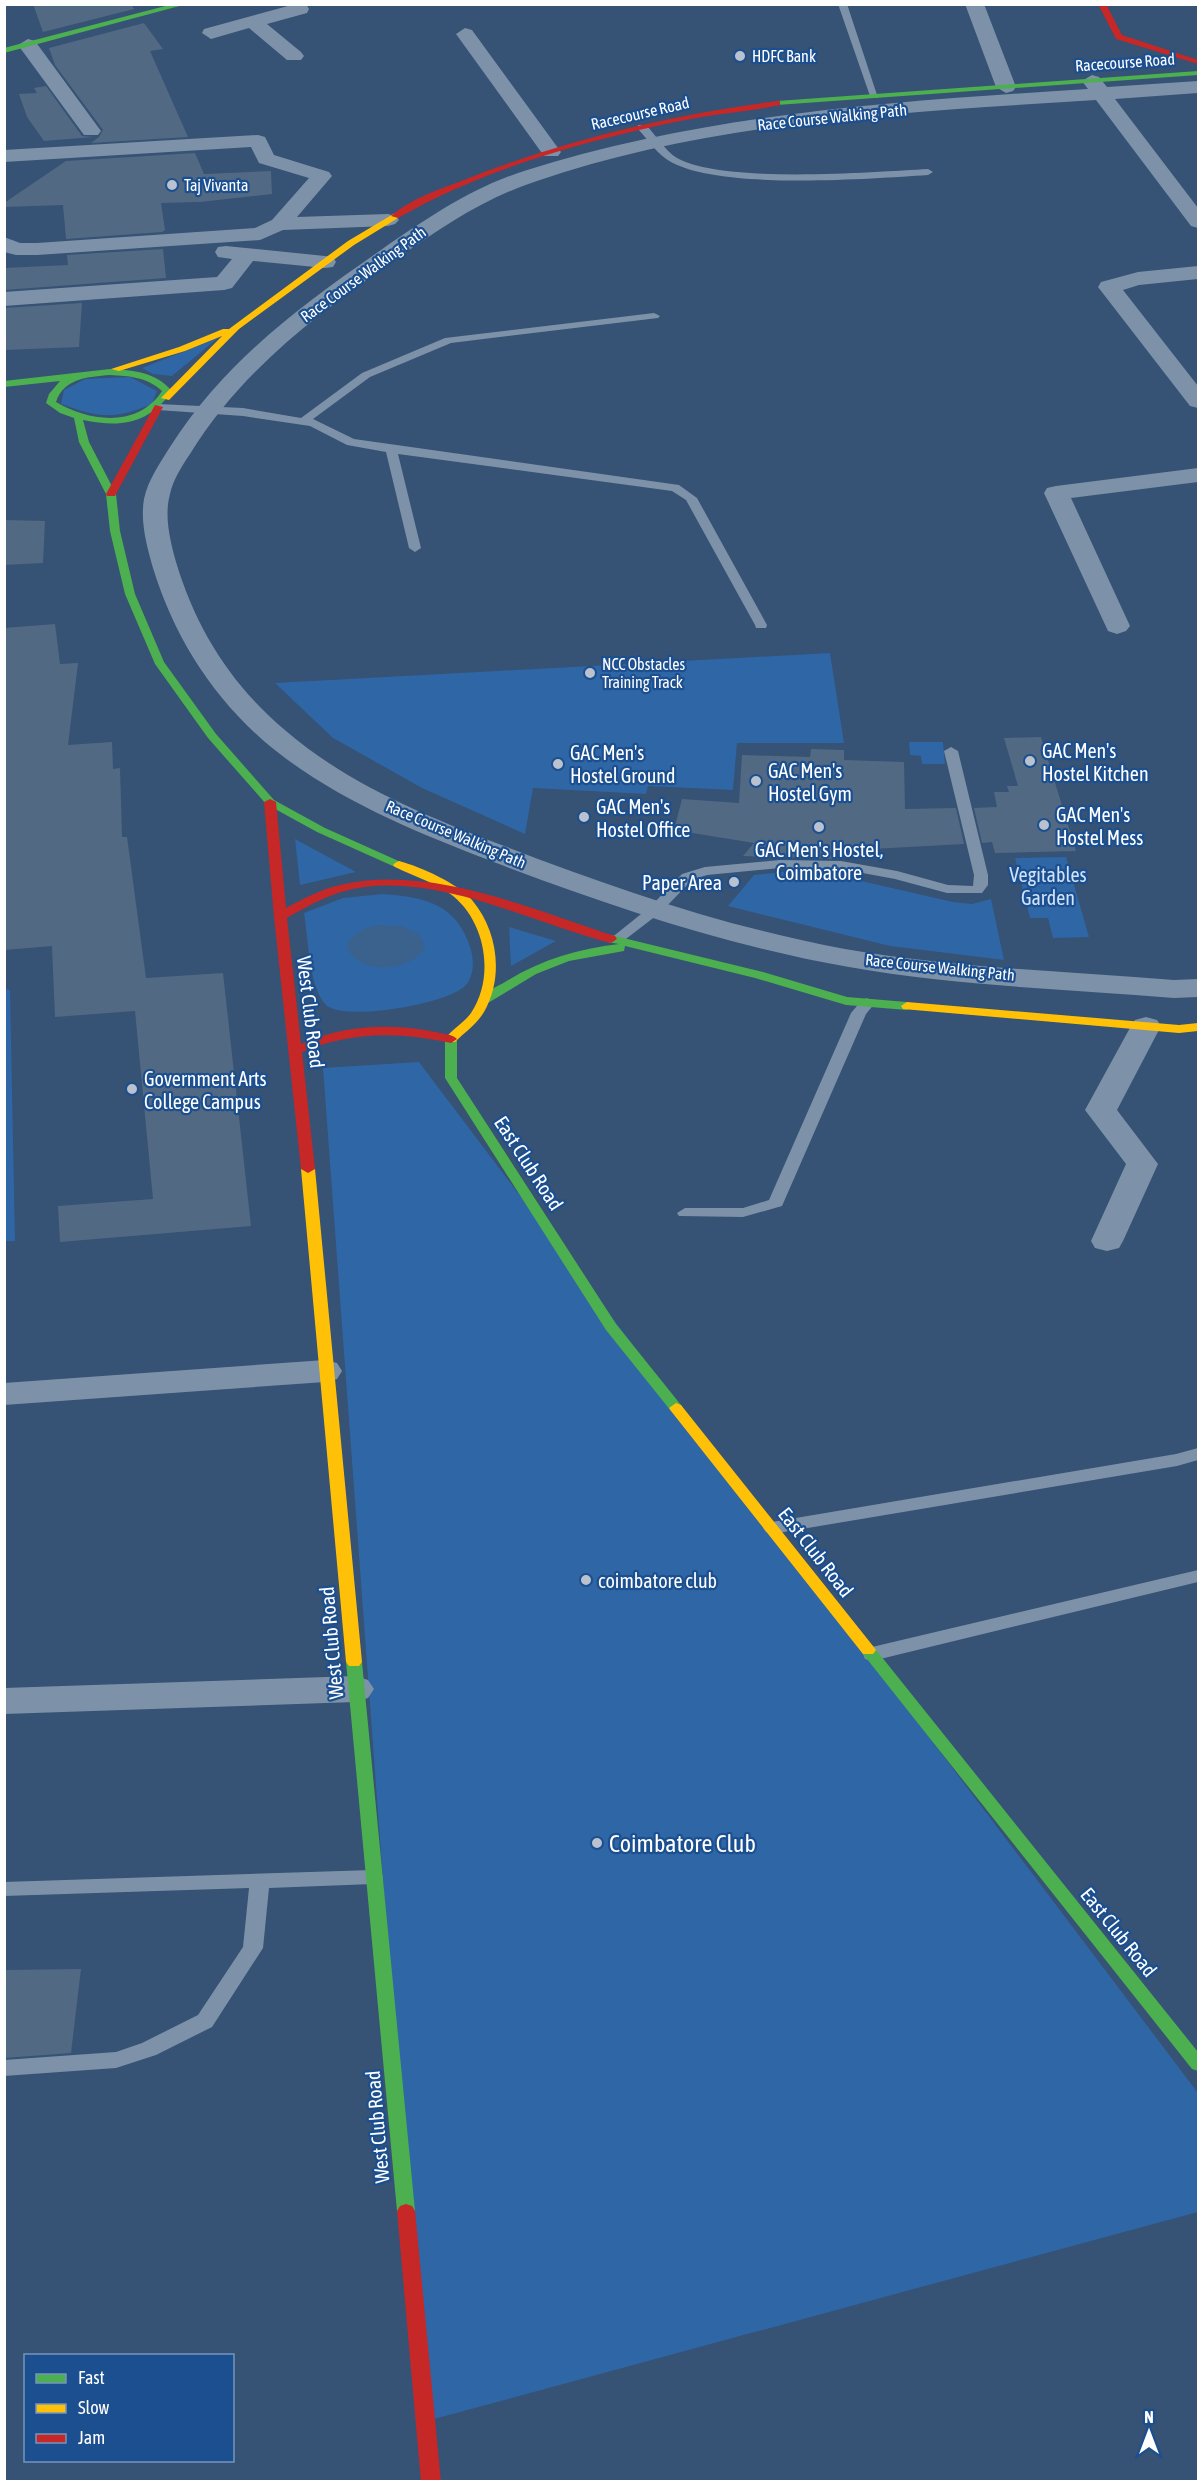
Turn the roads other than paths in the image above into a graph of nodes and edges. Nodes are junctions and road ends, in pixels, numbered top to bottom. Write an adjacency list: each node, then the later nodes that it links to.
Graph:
1 (184, 4): 9 (street)
2 (296, 4): 6 (street)
3 (842, 4): 18 (lane)
4 (974, 4): 15 (street)
5 (1102, 4): 12 (street)
6 (252, 22): 7 (street); 11 (street)
7 (211, 33)
8 (465, 34): 21 (street)
9 (28, 45): 10 (street); 19 (street)
10 (4, 51)
11 (294, 56)
12 (1198, 62)
13 (1103, 63): 17 (street)
14 (1198, 73): 17 (street, Racecourse Road)
15 (1006, 87): 17 (street, Racecourse Road); 18 (street, Racecourse Road)
16 (1198, 87): 17 (street, Race Course Walking Path)
17 (1098, 88): 20 (street, Race Course Walking Path); 25 (street)
18 (876, 96): 20 (street, Racecourse Road)
19 (91, 131)
20 (650, 135): 21 (street, Racecourse Road); 23 (lane); 41 (street, Race Course Walking Path)
21 (551, 152): 24 (street, Racecourse Road)
22 (4, 156): 26 (street)
23 (928, 172)
24 (388, 220): 26 (street); 29 (street, Racecourse Road)
25 (1198, 222)
26 (279, 224): 27 (street)
27 (4, 243)
28 (236, 262): 29 (street); 30 (street); 32 (street)
29 (325, 262): 34 (street, Racecourse Road)
30 (4, 268)
31 (1198, 273): 38 (street)
32 (4, 299)
33 (654, 316): 44 (lane)
34 (236, 327): 35 (street); 39 (street, Racecourse Road)
35 (94, 374): 36 (street); 39 (street)
36 (77, 377): 37 (street); 42 (street)
37 (4, 384)
38 (1198, 401)
39 (162, 403): 41 (lane); 43 (street); 47 (street, Racecourse Road)
40 (36, 407): 42 (street)
41 (208, 410): 44 (lane); 54 (street, Race Course Walking Path)
42 (64, 414): 43 (street)
43 (78, 419): 47 (street)
44 (302, 422): 45 (lane)
45 (391, 449): 48 (lane); 49 (lane)
46 (1198, 475): 50 (street)
47 (111, 494): 52 (street)
48 (415, 548)
49 (761, 625)
50 (1117, 626)
51 (951, 751): 54 (lane)
52 (270, 802): 53 (street); 55 (street, West Club Road)
53 (455, 891): 55 (street); 56 (street); 59 (street)
54 (656, 909): 56 (lane); 58 (street, Race Course Walking Path)
55 (280, 917): 64 (street, West Club Road)
56 (617, 939): 57 (street)
57 (642, 948): 59 (street); 60 (street)
58 (1198, 988)
59 (484, 1000): 63 (street)
60 (867, 1003): 61 (street); 65 (lane)
61 (1146, 1026): 62 (street); 66 (street)
62 (1198, 1027)
63 (451, 1039): 64 (street); 70 (street, East Club Road)
64 (297, 1050): 67 (street, West Club Road)
65 (685, 1213)
66 (1107, 1241)
67 (326, 1371): 68 (street); 73 (street, West Club Road)
68 (4, 1394)
69 (1198, 1454): 70 (lane)
70 (772, 1528): 72 (street, East Club Road)
71 (1198, 1576): 72 (lane)
72 (872, 1654): 78 (street, East Club Road)
73 (355, 1689): 74 (street); 75 (street, West Club Road)
74 (4, 1701)
75 (373, 1877): 76 (lane); 80 (street, West Club Road)
76 (260, 1881): 77 (lane); 79 (lane)
77 (4, 1889)
78 (1198, 2064)
79 (4, 2068)
80 (431, 2481)

